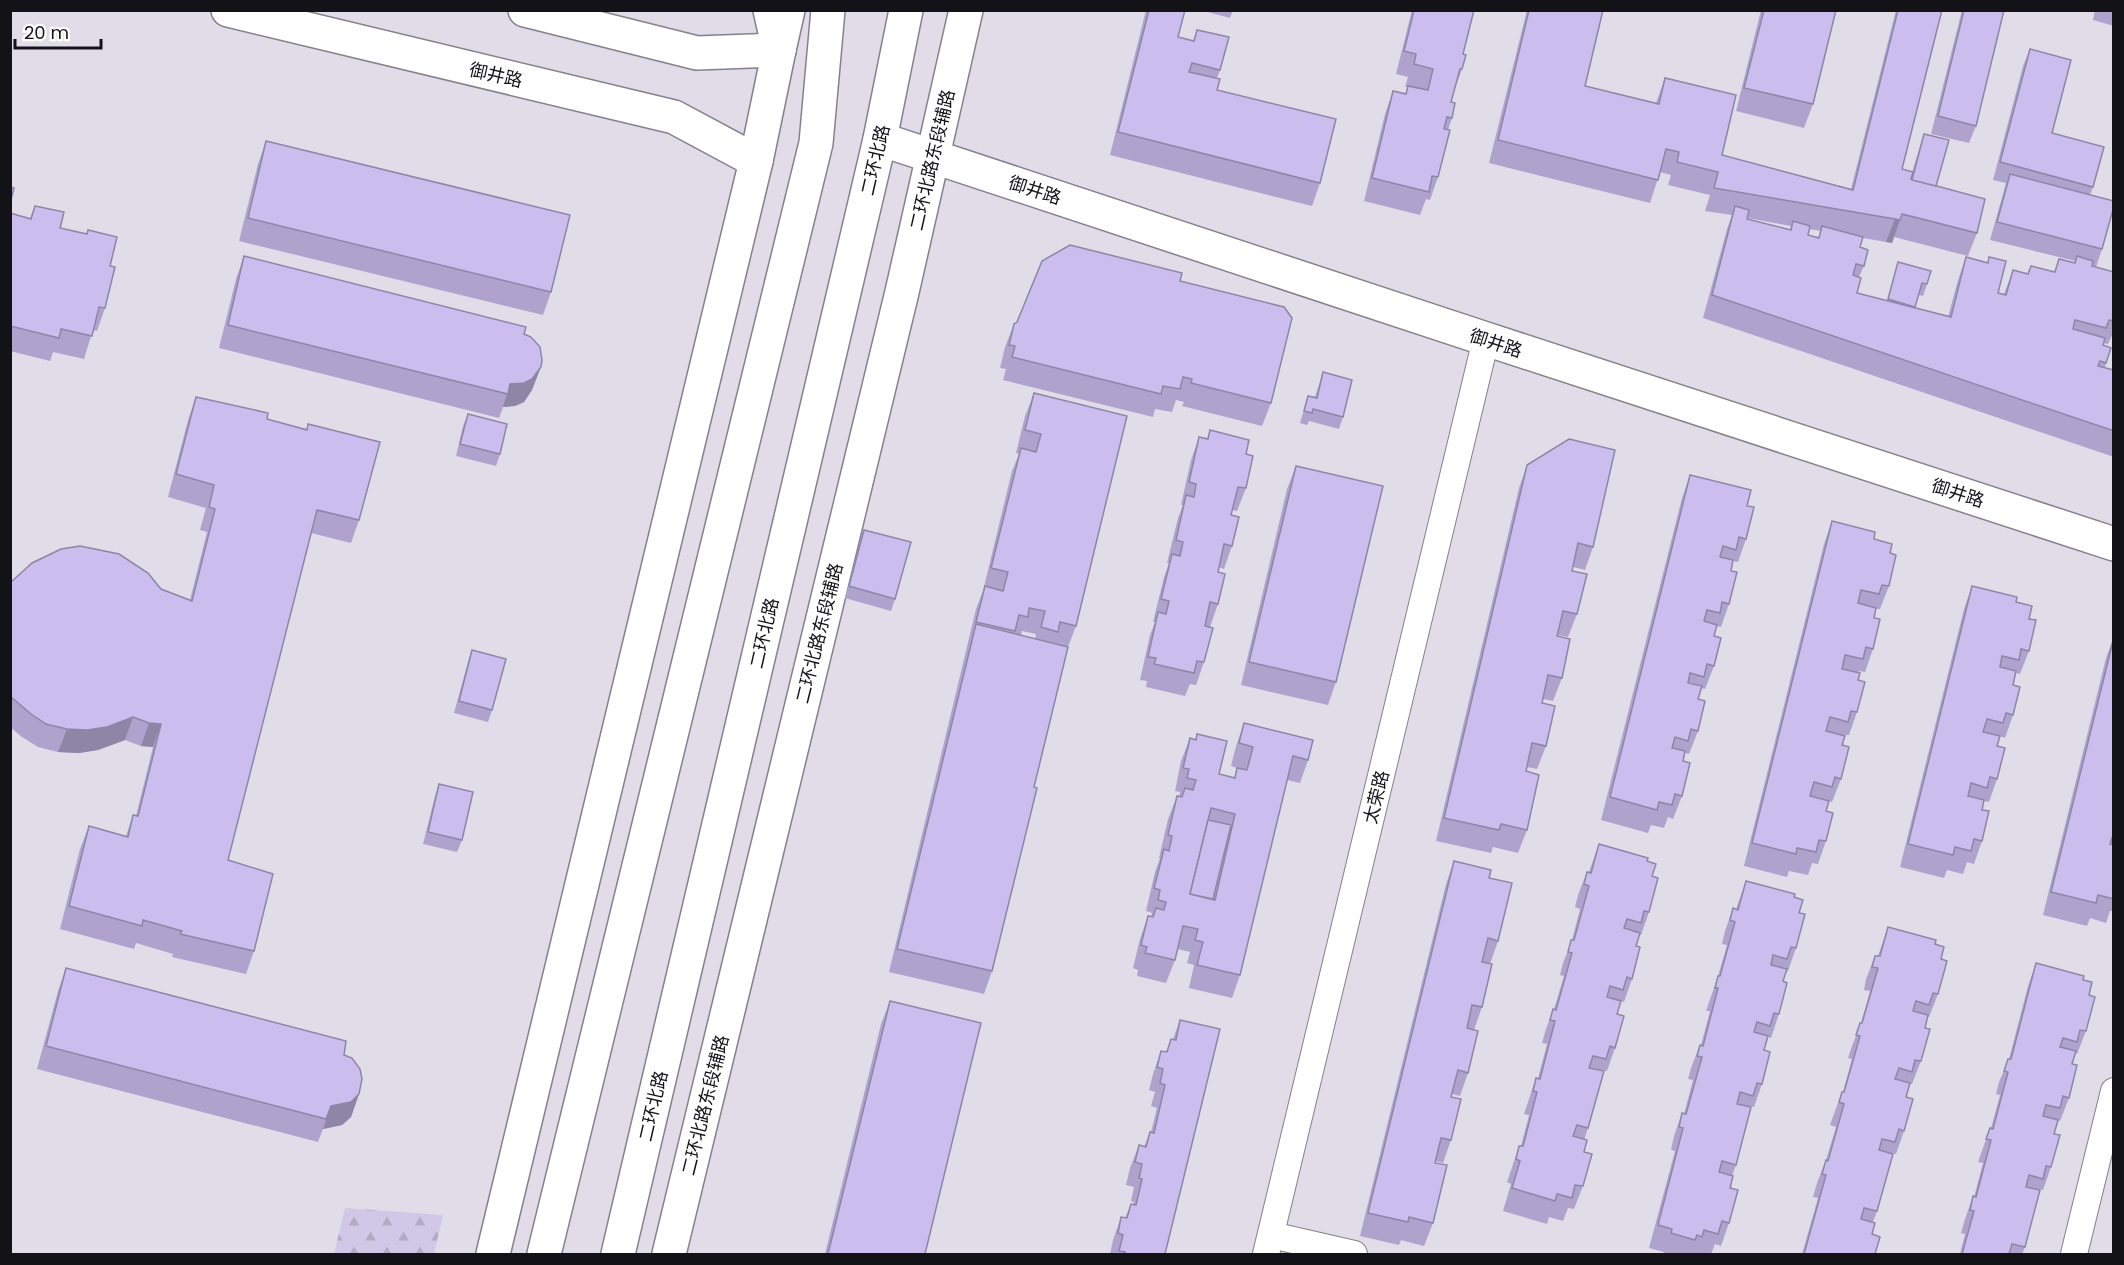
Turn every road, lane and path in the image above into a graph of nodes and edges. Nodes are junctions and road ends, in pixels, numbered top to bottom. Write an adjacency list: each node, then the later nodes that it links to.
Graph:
1 (228, 10): 13 (main road, 御井路)
2 (525, 10): 9 (main road)
3 (770, 10): 9 (main road)
4 (788, 10): 9 (main road)
5 (828, 10): 11 (main road)
6 (843, 10): 11 (main road)
7 (966, 10): 12 (main road, 二环北路东段辅路)
8 (904, 20): 10 (main road, 二环北路)
9 (779, 50): 13 (main road)
10 (880, 139): 12 (main road, 御井路); 20 (main road, 二环北路)
11 (816, 143): 19 (main road)
12 (933, 157): 14 (main road, 御井路); 21 (main road, 二环北路东段辅路)
13 (756, 161): 18 (main road)
14 (1486, 339): 15 (main road, 御井路); 17 (street, 太荣路)
15 (2114, 544)
16 (2114, 1091): 23 (street)
17 (1268, 1245): 22 (street)
18 (493, 1254)
19 (544, 1254)
20 (618, 1254)
21 (669, 1254)
22 (1354, 1254)
23 (2074, 1254)

